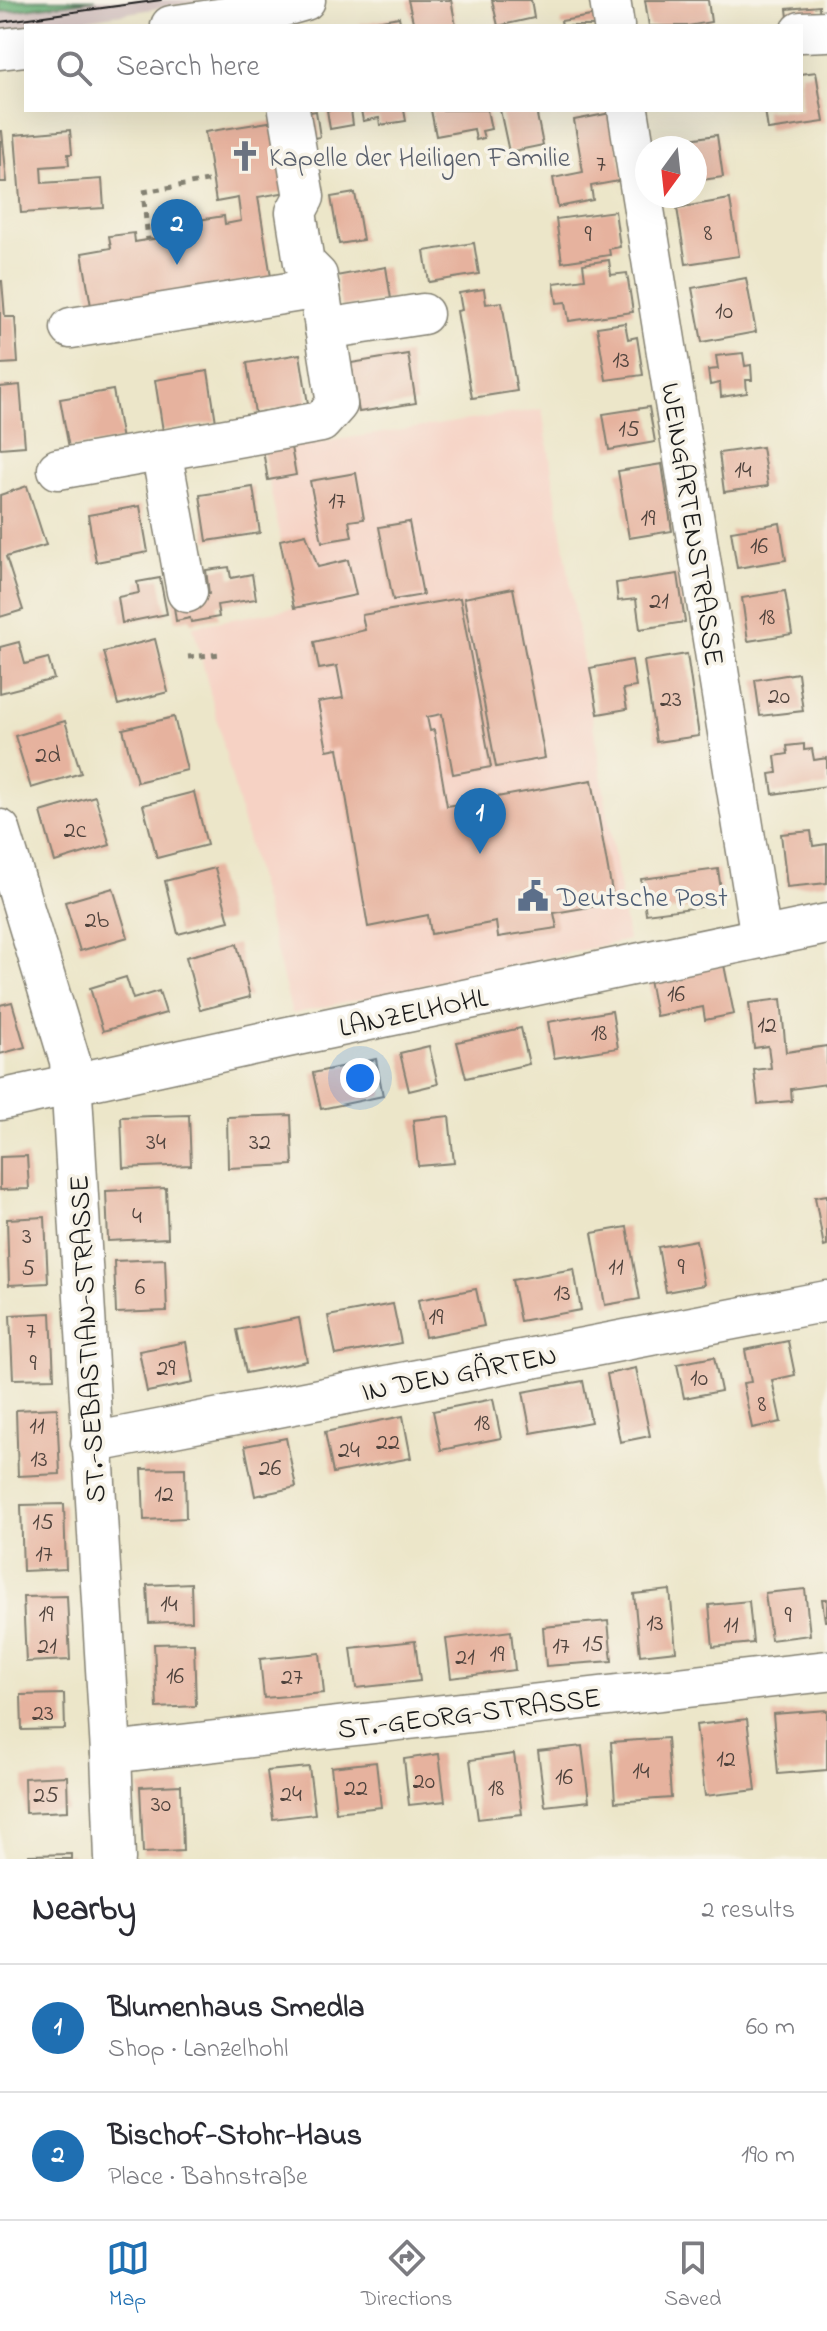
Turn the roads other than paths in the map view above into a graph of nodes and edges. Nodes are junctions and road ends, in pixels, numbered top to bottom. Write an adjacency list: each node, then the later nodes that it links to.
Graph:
1 (305, 0): 3 (street)
2 (610, 0): 5 (street)
3 (260, 19): 4 (street)
4 (196, 24)
5 (614, 24)
6 (827, 31): 7 (street)
7 (803, 32)
8 (24, 46): 9 (street)
9 (0, 49)
10 (289, 112): 12 (street)
11 (628, 112): 21 (street, WEINGARTENSTRASSE)
12 (319, 288): 14 (street); 15 (street)
13 (423, 314): 15 (street)
14 (71, 328)
15 (325, 329): 16 (street)
16 (161, 450): 17 (street); 18 (street)
17 (58, 469)
18 (187, 592)
19 (0, 830): 22 (street, ST.-SEBASTIAN-STRASSE)
20 (827, 924): 21 (street, LANZELHOHL)
21 (761, 938): 22 (street, LANZELHOHL)
22 (71, 1086): 23 (street, LANZELHOHL); 25 (street, ST.-SEBASTIAN-STRASSE)
23 (0, 1100)
24 (827, 1301): 25 (street, IN DEN GÄRTEN)
25 (91, 1443): 27 (street, ST.-SEBASTIAN-STRASSE)
26 (827, 1671): 27 (street, ST.-GEORG-STRASSE)
27 (111, 1753): 28 (street, ST.-SEBASTIAN-STRASSE)
28 (115, 1859)

